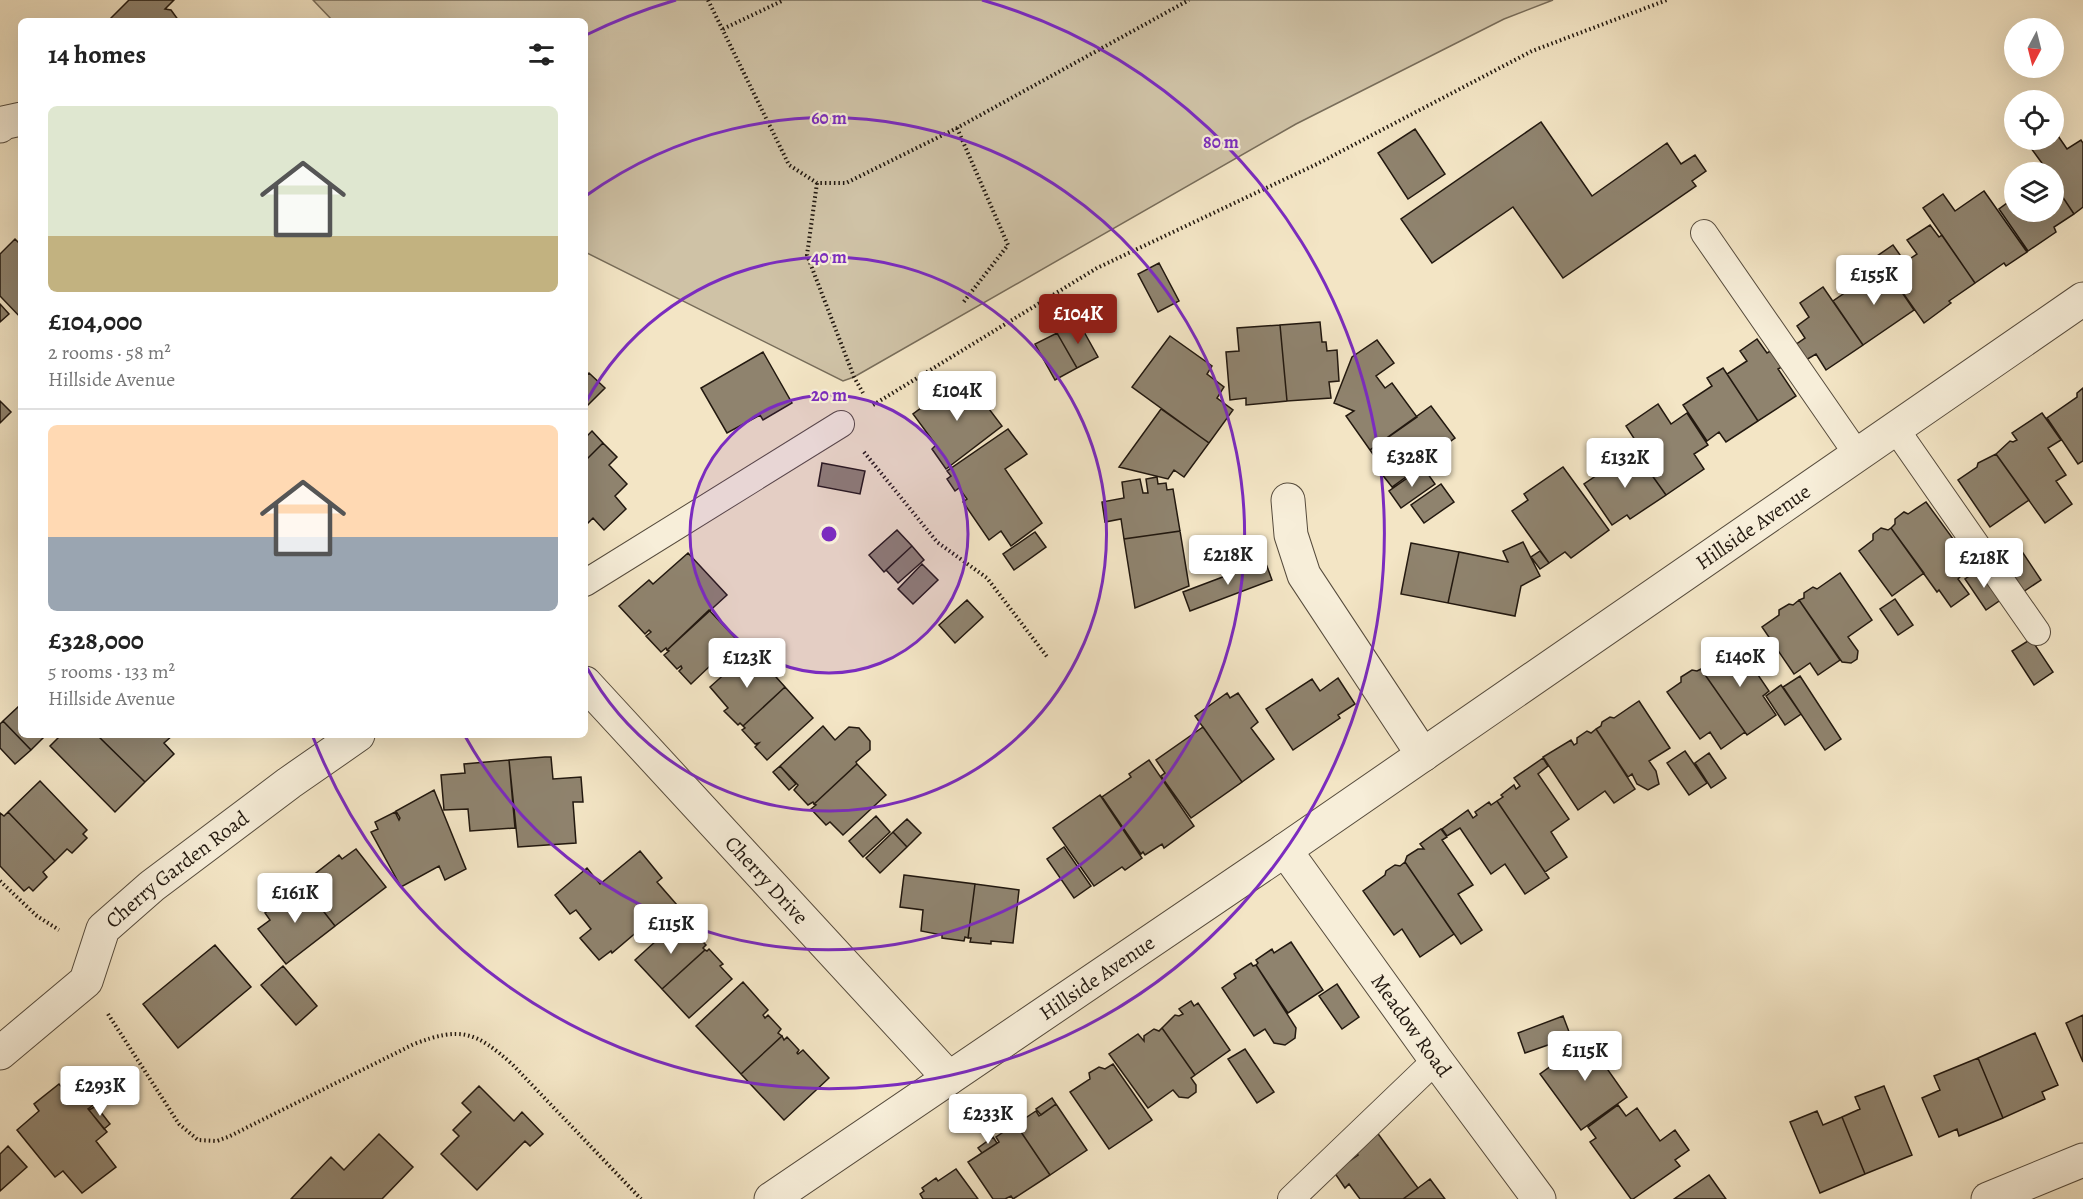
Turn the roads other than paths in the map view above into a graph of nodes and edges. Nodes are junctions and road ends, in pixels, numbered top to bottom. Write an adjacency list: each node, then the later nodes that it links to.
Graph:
1 (1704, 233): 5 (lane)
2 (2083, 299): 4 (street, Hillside Avenue)
3 (841, 424): 7 (lane)
4 (1895, 428): 5 (street, Hillside Avenue); 8 (lane)
5 (1857, 454): 11 (street, Hillside Avenue)
6 (1288, 500): 11 (street)
7 (588, 580)
8 (2037, 632)
9 (588, 686): 15 (street, Cherry Drive)
10 (354, 738): 13 (street, Cherry Garden Road)
11 (1423, 755): 12 (street, Hillside Avenue)
12 (1285, 850): 14 (street, Meadow Road); 15 (street, Hillside Avenue)
13 (0, 1053)
14 (1436, 1060): 18 (lane); 19 (street, Meadow Road)
15 (949, 1078): 17 (street, Hillside Avenue)
16 (2083, 1160): 20 (street)
17 (771, 1199)
18 (1291, 1199)
19 (1539, 1199)
20 (1988, 1199)

